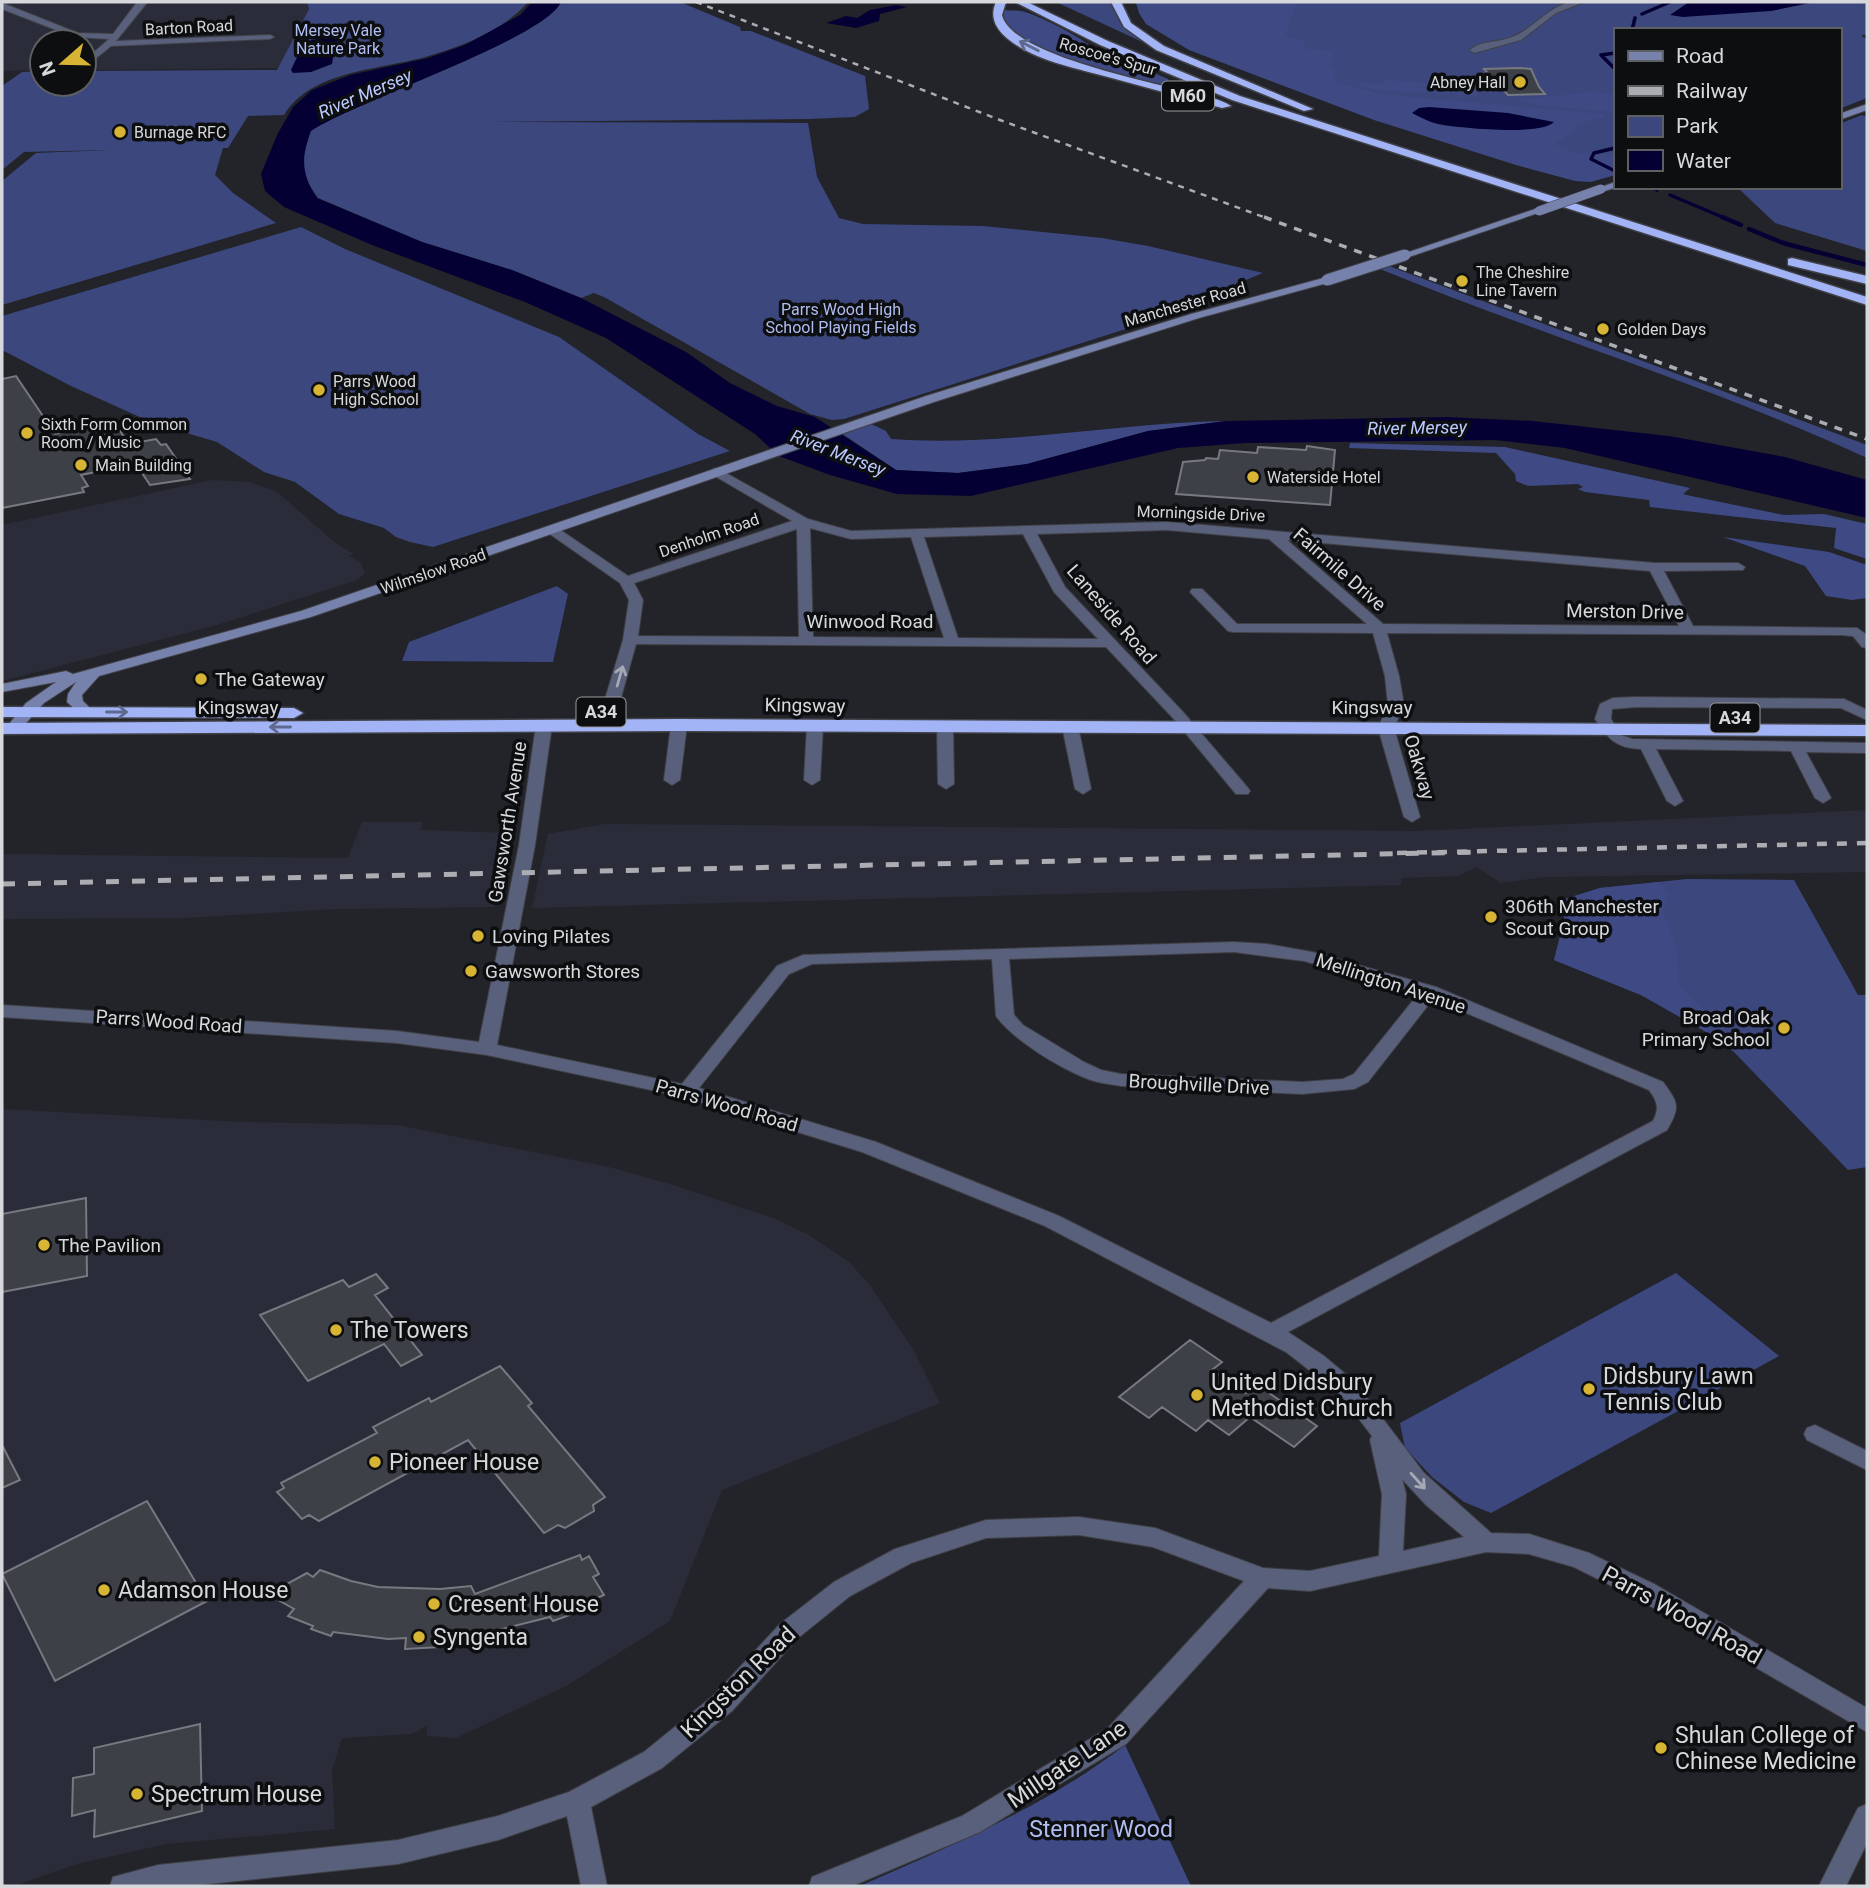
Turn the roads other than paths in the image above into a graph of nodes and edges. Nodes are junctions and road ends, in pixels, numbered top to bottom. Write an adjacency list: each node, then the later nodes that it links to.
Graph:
1 (141, 2): 9 (street)
2 (1020, 2): 15 (highway, M60)
3 (1042, 2): 14 (highway, M60)
4 (1116, 2): 14 (highway, Roscoe's Spur / M60)
5 (1580, 2): 10 (street)
6 (999, 5): 15 (highway, Roscoe's Spur / M60, one-way to 6)
7 (2, 6): 9 (street, Barton Road)
8 (270, 37): 9 (street, Barton Road)
9 (112, 40): 11 (street)
10 (1474, 50)
11 (98, 52)
12 (1867, 107): 13 (main road)
13 (1841, 116)
14 (1348, 126): 17 (highway, M60)
15 (1400, 152): 18 (highway, M60)
16 (1614, 184): 23 (main road, Manchester Road, bridge)
17 (1786, 261): 19 (highway, M60); 20 (highway, M60)
18 (1772, 268): 21 (highway, M60); 22 (highway, M60)
19 (1867, 280)
20 (1867, 287)
21 (1867, 301)
22 (1867, 306)
23 (764, 455): 24 (main road, Wilmslow Road)
24 (717, 472): 25 (street, Morningside Drive); 26 (main road, Wilmslow Road)
25 (803, 522): 29 (street, Morningside Drive); 32 (street, Denholm Road); 37 (street)
26 (551, 530): 32 (street); 41 (main road, Wilmslow Road)
27 (1029, 531): 28 (street, Morningside Drive); 29 (street, Morningside Drive); 39 (street, Laneside Road)
28 (1271, 533): 30 (street, Morningside Drive); 34 (street, Fairmile Drive)
29 (917, 535): 38 (street)
30 (1655, 567): 31 (street, Morningside Drive); 35 (street)
31 (1738, 567)
32 (626, 581): 36 (street)
33 (1197, 592): 34 (street, Merston Drive)
34 (1378, 627): 35 (street, Merston Drive); 49 (street, Fairmile Drive)
35 (1689, 631): 40 (street, Merston Drive)
36 (630, 640): 37 (street, Winwood Road); 46 (street, one-way to 36)
37 (806, 640): 38 (street, Winwood Road)
38 (952, 640): 39 (street, Winwood Road)
39 (1109, 643): 48 (street, Laneside Road)
40 (1867, 644)
41 (98, 670): 42 (main road, Wilmslow Road); 44 (main road, Wilmslow Road); 45 (main road)
42 (2, 688)
43 (2, 712): 44 (highway, Kingsway / A34)
44 (24, 712): 45 (highway, Kingsway / A34); 56 (main road, Wilmslow Road)
45 (86, 712): 46 (highway, Kingsway / A34, one-way to 46)
46 (609, 712): 48 (highway, Kingsway / A34)
47 (1867, 717): 52 (highway, Kingsway / A34)
48 (1183, 721): 49 (highway, Kingsway / A34); 54 (highway, Kingsway / A34); 65 (street, Laneside Road)
49 (1389, 722): 52 (highway, Kingsway / A34); 68 (street, Oakway)
50 (544, 725): 51 (highway, Kingsway / A34); 56 (highway, Kingsway / A34, one-way to 56); 72 (street, Gawsworth Avenue)
51 (679, 725): 53 (highway, Kingsway / A34); 61 (street)
52 (1606, 725): 57 (highway, Kingsway / A34); 58 (street, Kingsway)
53 (815, 726): 55 (highway, Kingsway / A34); 62 (street)
54 (1070, 726): 55 (highway, Kingsway / A34); 64 (street)
55 (945, 727): 63 (street)
56 (7, 729)
57 (1867, 731)
58 (1647, 746): 59 (street, Kingsway); 67 (street)
59 (1796, 747): 60 (street, Kingsway); 66 (street)
60 (1867, 748)
61 (672, 780)
62 (812, 780)
63 (946, 784)
64 (1083, 789)
65 (1242, 792)
66 (1823, 798)
67 (1675, 801)
68 (1412, 817)
69 (1000, 954): 70 (street, Mellington Avenue); 70 (street, Broughville Drive); 73 (street, Mellington Avenue)
70 (1430, 991): 74 (street, Mellington Avenue)
71 (2, 1011): 72 (street, Parrs Wood Road)
72 (487, 1049): 73 (street, Parrs Wood Road)
73 (687, 1091): 74 (street, Parrs Wood Road)
74 (1271, 1332): 75 (street, Parrs Wood Road)
75 (1377, 1426): 78 (street, Parrs Wood Road, one-way to 78); 79 (street, Parrs Wood Road)
76 (1815, 1434): 77 (street)
77 (1867, 1461)
78 (1486, 1542): 79 (street, Parrs Wood Road); 81 (street, Parrs Wood Road)
79 (1390, 1564): 80 (street)
80 (1262, 1578): 82 (street, Kingston Road); 86 (street, Millgate Lane)
81 (1867, 1721)
82 (577, 1801): 84 (street, Kingston Road); 85 (street)
83 (1867, 1816): 87 (street)
84 (123, 1886)
85 (594, 1886)
86 (822, 1886)
87 (1832, 1886)

